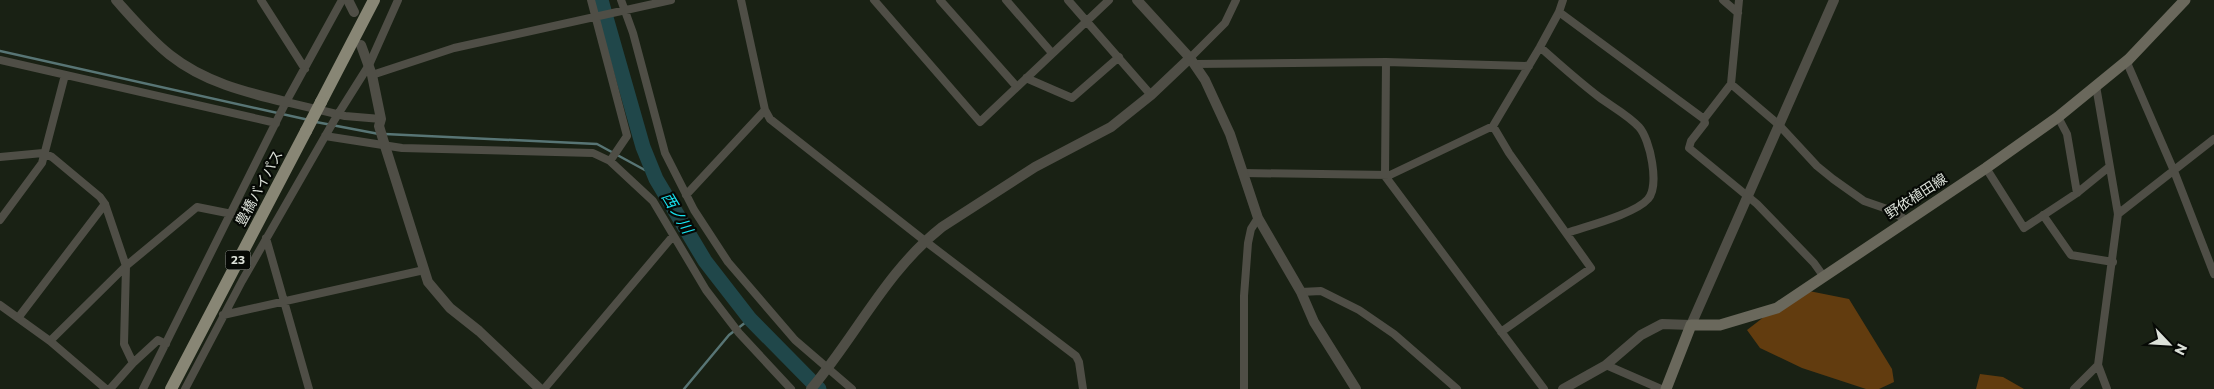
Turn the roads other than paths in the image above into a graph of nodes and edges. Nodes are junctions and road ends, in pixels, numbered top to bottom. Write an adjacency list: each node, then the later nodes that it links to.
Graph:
1 (116, 0): 46 (street)
2 (261, 0): 38 (street)
3 (342, 0): 38 (street)
4 (348, 0): 24 (street)
5 (374, 0): 100 (highway, 豊橋バイパス / 23, bridge)
6 (398, 0): 39 (street)
7 (592, 0): 27 (street)
8 (621, 0): 23 (street)
9 (671, 0): 23 (street)
10 (741, 0): 47 (street)
11 (940, 0): 44 (street)
12 (1006, 0): 31 (street)
13 (1068, 0): 28 (street)
14 (1109, 0): 28 (street)
15 (1137, 0): 35 (street)
16 (1236, 0): 35 (street)
17 (1563, 0): 25 (street)
18 (1723, 0): 26 (street)
19 (1739, 0): 26 (street)
20 (1834, 0): 53 (street)
21 (2185, 0): 33 (main road, 野依植田線)
22 (878, 2): 44 (street)
23 (624, 11): 27 (street); 67 (street)
24 (354, 12)
25 (1559, 12): 30 (street); 50 (street)
26 (1738, 13): 42 (street)
27 (598, 16): 39 (street); 60 (street)
28 (1087, 20): 31 (street); 32 (street)
29 (360, 45): 39 (street)
30 (1540, 47): 37 (street); 76 (street)
31 (1052, 53): 41 (street)
32 (1119, 57): 41 (street); 45 (street)
33 (2129, 59): 43 (main road, 野依植田線); 63 (street)
34 (0, 60): 40 (street)
35 (1192, 61): 36 (street); 45 (street); 64 (street)
36 (1386, 62): 37 (street); 65 (street)
37 (1529, 66): 54 (street)
38 (305, 69): 46 (street)
39 (370, 70): 48 (street); 52 (street)
40 (66, 75): 51 (street); 58 (street)
41 (1026, 78): 44 (street)
42 (1731, 84): 50 (street); 53 (street)
43 (2096, 86): 49 (main road, 野依植田線); 61 (street)
44 (1017, 87)
45 (1151, 95): 79 (street)
46 (285, 104): 48 (street); 51 (street)
47 (766, 110): 67 (street); 79 (street)
48 (336, 116): 52 (street); 55 (street)
49 (2058, 117): 62 (main road, 野依植田線); 66 (street)
50 (1704, 118): 68 (street)
51 (278, 120): 70 (street)
52 (380, 123): 57 (street)
53 (1779, 125): 68 (street); 75 (street)
54 (1493, 126): 65 (street); 76 (street)
55 (326, 134): 57 (street); 78 (street)
56 (2214, 139): 63 (street)
57 (384, 144): 60 (street); 82 (street)
58 (43, 153): 59 (street); 69 (street); 74 (street)
59 (0, 157)
60 (611, 160): 77 (street)
61 (2110, 167): 66 (street); 71 (street)
62 (1986, 168): 72 (street); 75 (main road, 野依植田線)
63 (2174, 171): 71 (street); 83 (street)
64 (1243, 173): 65 (street); 73 (street)
65 (1385, 176): 91 (street)
66 (2077, 193): 72 (street)
67 (686, 195): 97 (street)
68 (1748, 196): 84 (street); 90 (street)
69 (105, 204): 81 (street); 89 (street)
70 (232, 214): 81 (street); 93 (street)
71 (2118, 214): 80 (street)
72 (2043, 215): 80 (street)
73 (1258, 218): 85 (street); 109 (street)
74 (0, 220)
75 (1906, 220): 84 (main road, 野依植田線)
76 (1567, 233): 91 (street)
77 (673, 236): 104 (street); 105 (street)
78 (266, 238): 86 (street); 88 (street)
79 (925, 241): 97 (street); 108 (street)
80 (2113, 262): 96 (street)
81 (126, 266): 92 (street); 94 (street)
82 (424, 270): 86 (street); 103 (street)
83 (2214, 274)
84 (1824, 276): 90 (main road, 野依植田線)
85 (1301, 292): 110 (street); 111 (street)
86 (286, 302): 88 (street); 102 (street)
87 (0, 305): 89 (street)
88 (223, 315): 101 (street)
89 (18, 318): 92 (street)
90 (1691, 325): 95 (street); 115 (main road)
91 (1501, 332): 112 (street)
92 (50, 341): 98 (street)
93 (166, 344): 94 (street); 99 (street)
94 (133, 363): 98 (street)
95 (1606, 365): 113 (street); 114 (street)
96 (2098, 365): 116 (street); 117 (street)
97 (828, 368): 106 (street); 107 (street)
98 (108, 389)
99 (143, 389)
100 (171, 389)
101 (185, 389)
102 (309, 389)
103 (540, 389)
104 (544, 389)
105 (791, 389)
106 (811, 389)
107 (852, 389)
108 (1083, 389)
109 (1244, 389)
110 (1356, 389)
111 (1457, 389)
112 (1544, 389)
113 (1562, 389)
114 (1661, 389)
115 (1666, 389)
116 (2074, 389)
117 (2107, 389)

